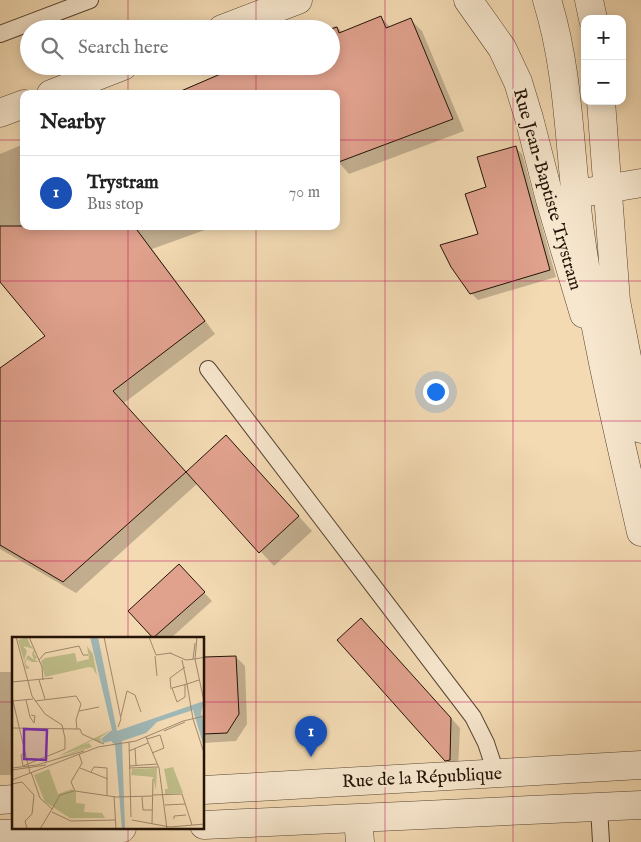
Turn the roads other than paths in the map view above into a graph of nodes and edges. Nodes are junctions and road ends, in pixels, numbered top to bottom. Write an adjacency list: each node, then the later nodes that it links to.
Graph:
1 (90, 0): 7 (lane)
2 (298, 0): 8 (street)
3 (468, 0): 20 (street, Rue Jean-Baptiste Trystram)
4 (547, 0): 18 (street, Rue Jean-Baptiste Trystram)
5 (589, 0): 6 (street)
6 (592, 15)
7 (37, 20)
8 (246, 20)
9 (20, 26): 10 (lane)
10 (0, 34)
11 (101, 75): 12 (street)
12 (61, 90)
13 (602, 105): 17 (street)
14 (20, 106): 15 (street)
15 (0, 113)
16 (641, 183): 17 (street)
17 (608, 189): 18 (street); 21 (street)
18 (576, 194): 20 (street, Rue Jean-Baptiste Trystram)
19 (208, 370): 26 (lane)
20 (608, 388): 22 (street, Rue Jean-Baptiste Trystram)
21 (641, 429)
22 (641, 532)
23 (641, 755): 25 (street)
24 (641, 765): 25 (street, Rue de la République)
25 (614, 766): 26 (street, Rue de la République)
26 (496, 773): 27 (street, Rue de la République)
27 (205, 790)
28 (641, 805): 29 (street)
29 (599, 807): 32 (street); 34 (lane)
30 (205, 825): 32 (street)
31 (81, 830): 33 (street)
32 (359, 830)
33 (0, 834)
34 (601, 842)

